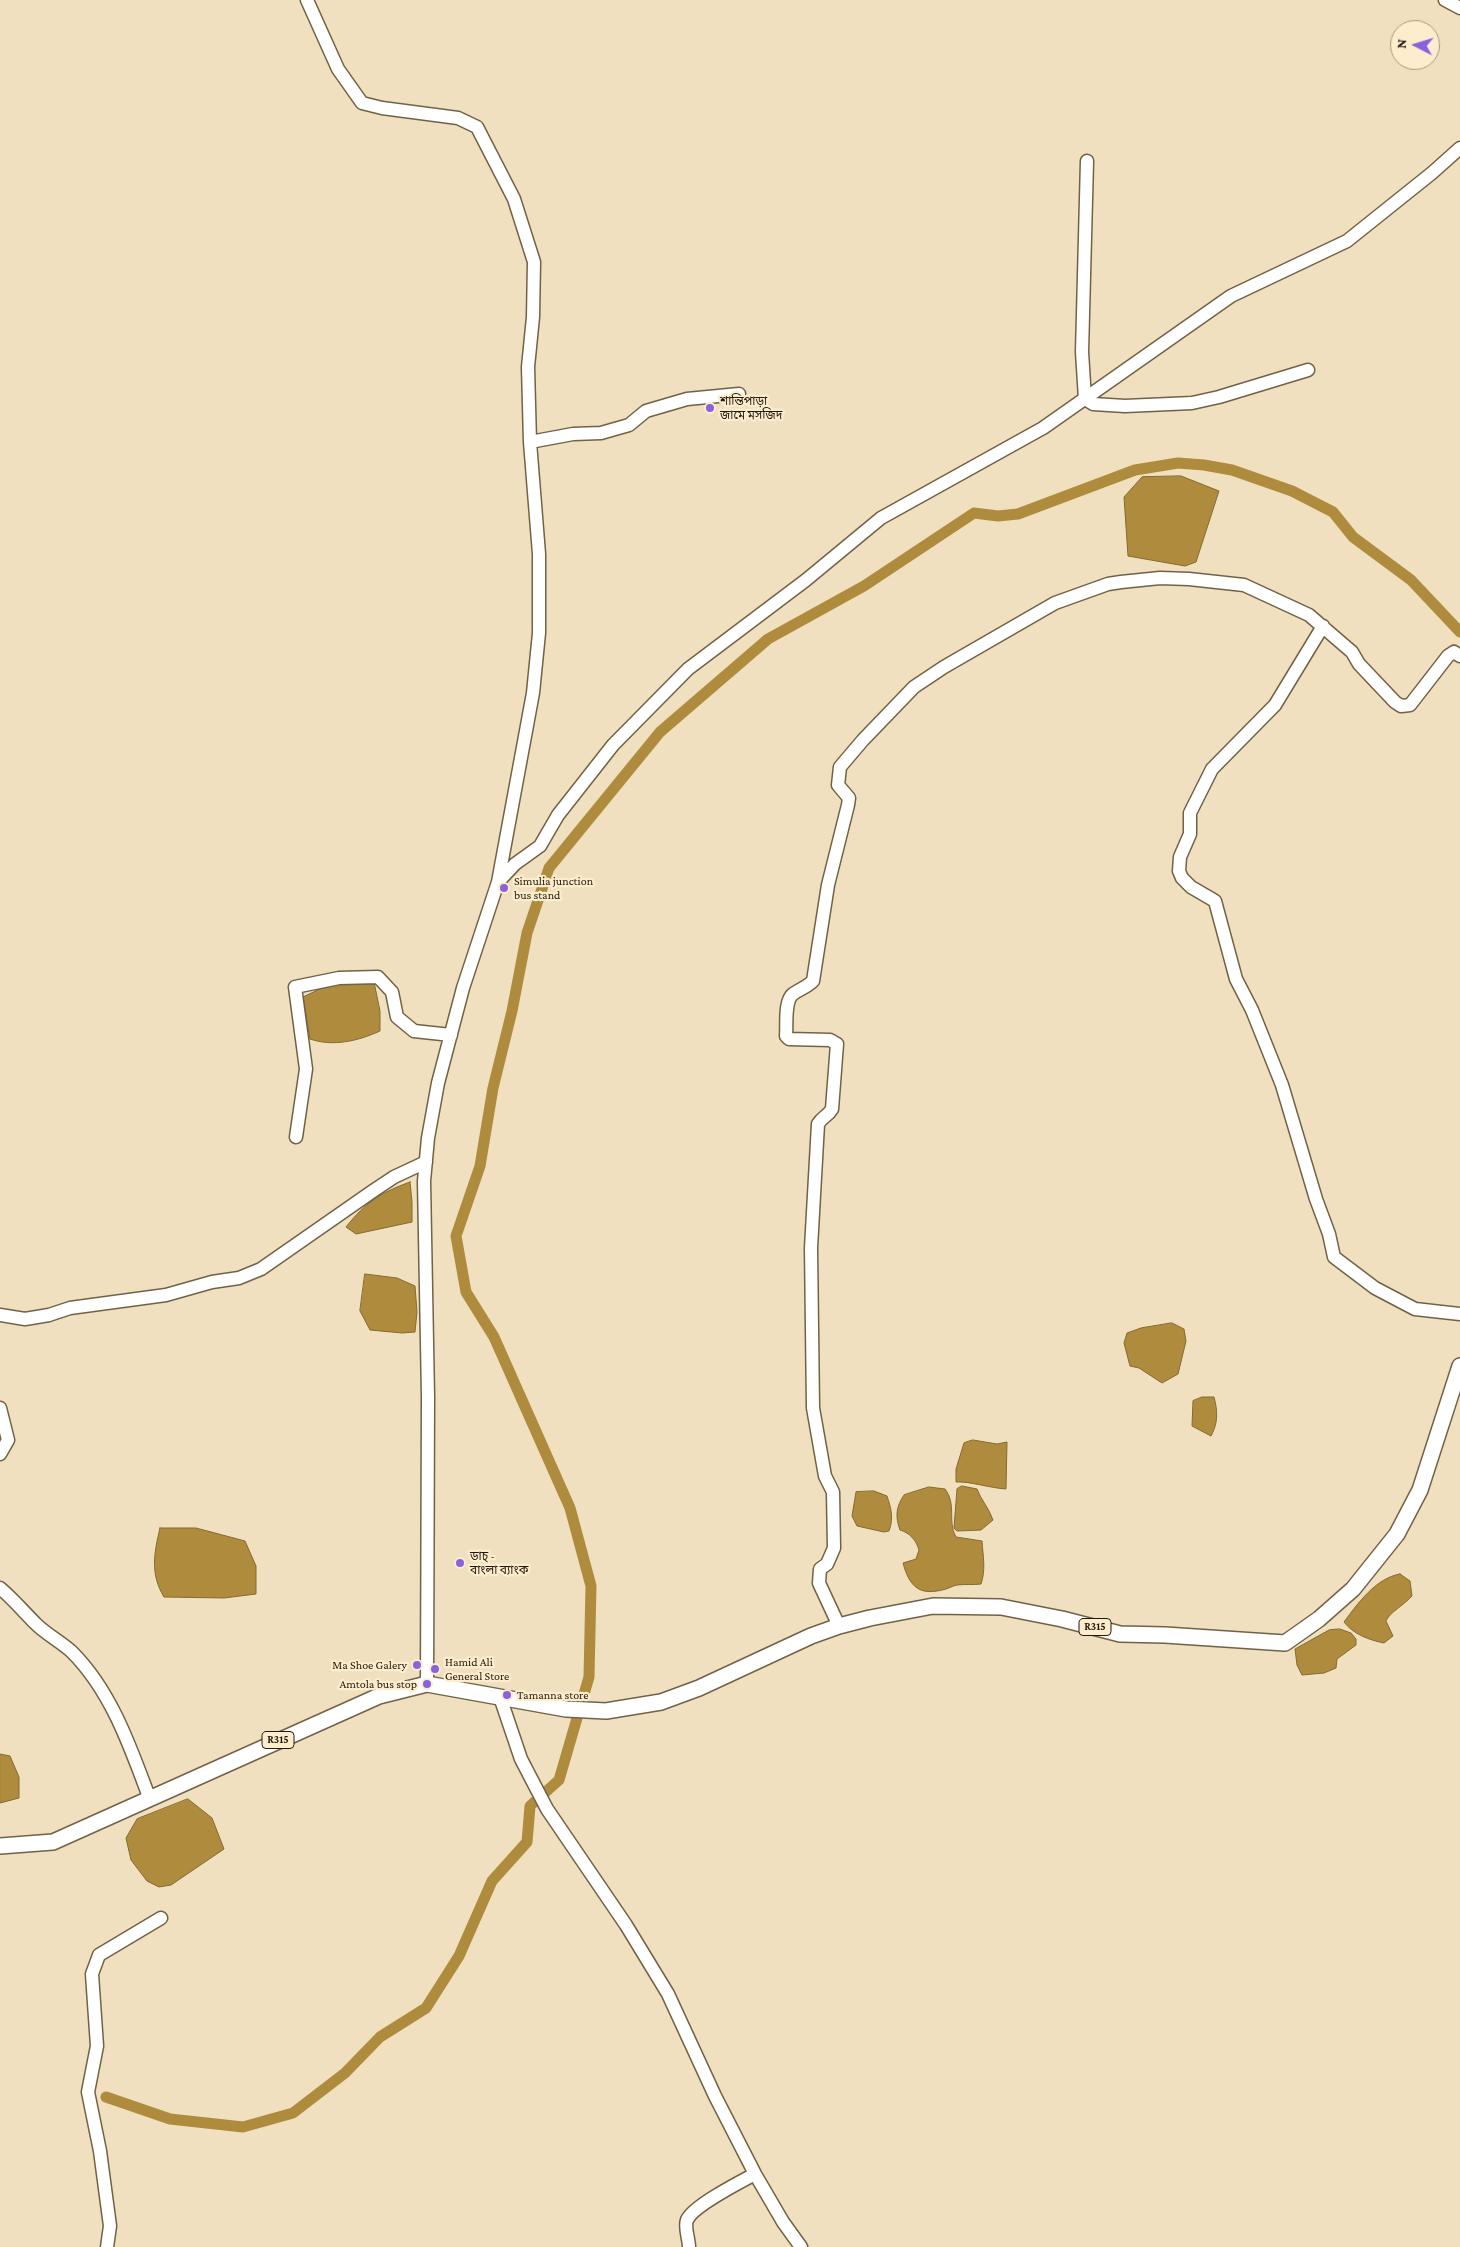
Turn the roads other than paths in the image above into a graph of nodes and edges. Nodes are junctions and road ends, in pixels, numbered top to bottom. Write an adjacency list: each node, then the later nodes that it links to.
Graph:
1 (307, 0): 9 (street)
2 (1446, 0): 3 (street)
3 (1460, 8)
4 (1460, 148): 8 (street)
5 (1087, 161): 8 (street)
6 (1308, 370): 8 (street)
7 (739, 394): 9 (street)
8 (1085, 399): 12 (street)
9 (530, 442): 12 (street)
10 (1323, 626): 11 (street); 16 (street); 22 (street)
11 (1460, 656)
12 (498, 882): 13 (street)
13 (451, 1035): 14 (street); 15 (street)
14 (296, 1137)
15 (426, 1162): 17 (street); 23 (street)
16 (1460, 1314)
17 (0, 1315)
18 (1460, 1366): 22 (main road, R315)
19 (0, 1408): 20 (street)
20 (0, 1454)
21 (0, 1588): 25 (street)
22 (839, 1626): 24 (main road, R315)
23 (427, 1684): 24 (main road, R315); 25 (main road, R315)
24 (500, 1697): 28 (street)
25 (149, 1797): 26 (main road, R315)
26 (0, 1846)
27 (161, 1918): 29 (street)
28 (755, 2174): 30 (street); 31 (street)
29 (107, 2247)
30 (689, 2247)
31 (801, 2247)

